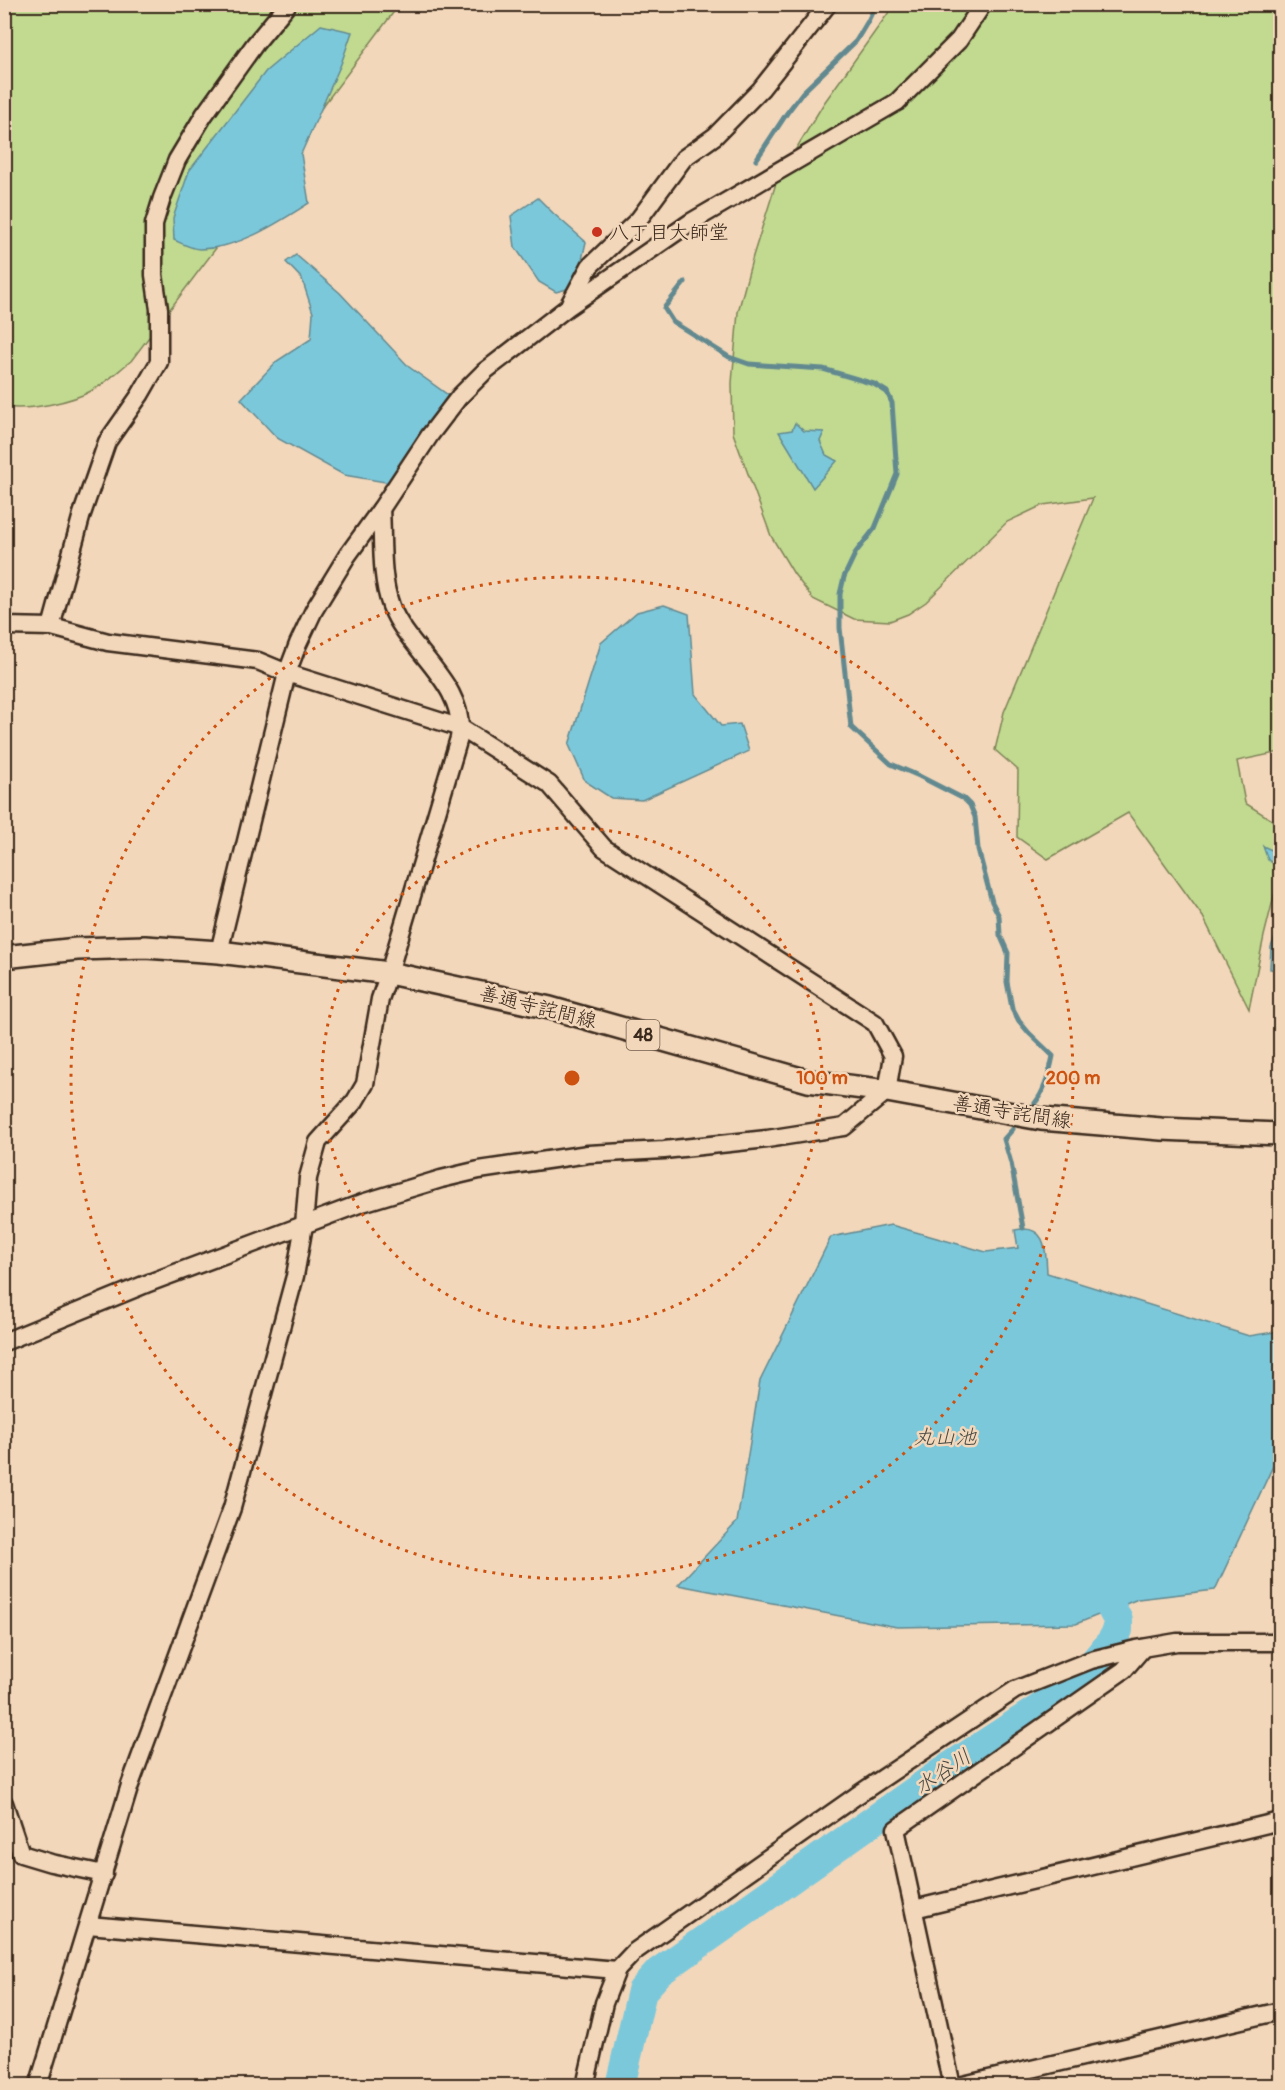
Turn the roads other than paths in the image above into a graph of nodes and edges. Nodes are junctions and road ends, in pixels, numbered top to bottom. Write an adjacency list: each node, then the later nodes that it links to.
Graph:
1 (288, 4): 7 (street)
2 (828, 4): 4 (street)
3 (983, 4): 4 (street)
4 (568, 307): 5 (street)
5 (381, 508): 8 (street); 9 (street)
6 (4, 626): 7 (street)
7 (51, 627): 8 (street)
8 (287, 673): 9 (street); 10 (street)
9 (461, 728): 12 (street); 13 (street)
10 (219, 952): 11 (main road, 善通寺詫間線 / 48); 12 (main road, 善通寺詫間線 / 48)
11 (4, 957)
12 (389, 973): 13 (main road, 善通寺詫間線 / 48); 15 (street)
13 (887, 1091): 14 (main road, 善通寺詫間線 / 48); 15 (street)
14 (1281, 1134)
15 (304, 1225): 16 (street); 21 (street)
16 (4, 1342)
17 (1281, 1642): 18 (street)
18 (1143, 1648): 22 (street); 24 (street)
19 (4, 1803): 21 (street)
20 (1281, 1821): 22 (street)
21 (104, 1874): 23 (street)
22 (914, 1909): 28 (street)
23 (88, 1925): 24 (street); 26 (street)
24 (617, 1970): 27 (street)
25 (1281, 2011): 29 (street)
26 (38, 2085)
27 (585, 2085)
28 (952, 2085)
29 (959, 2085)

